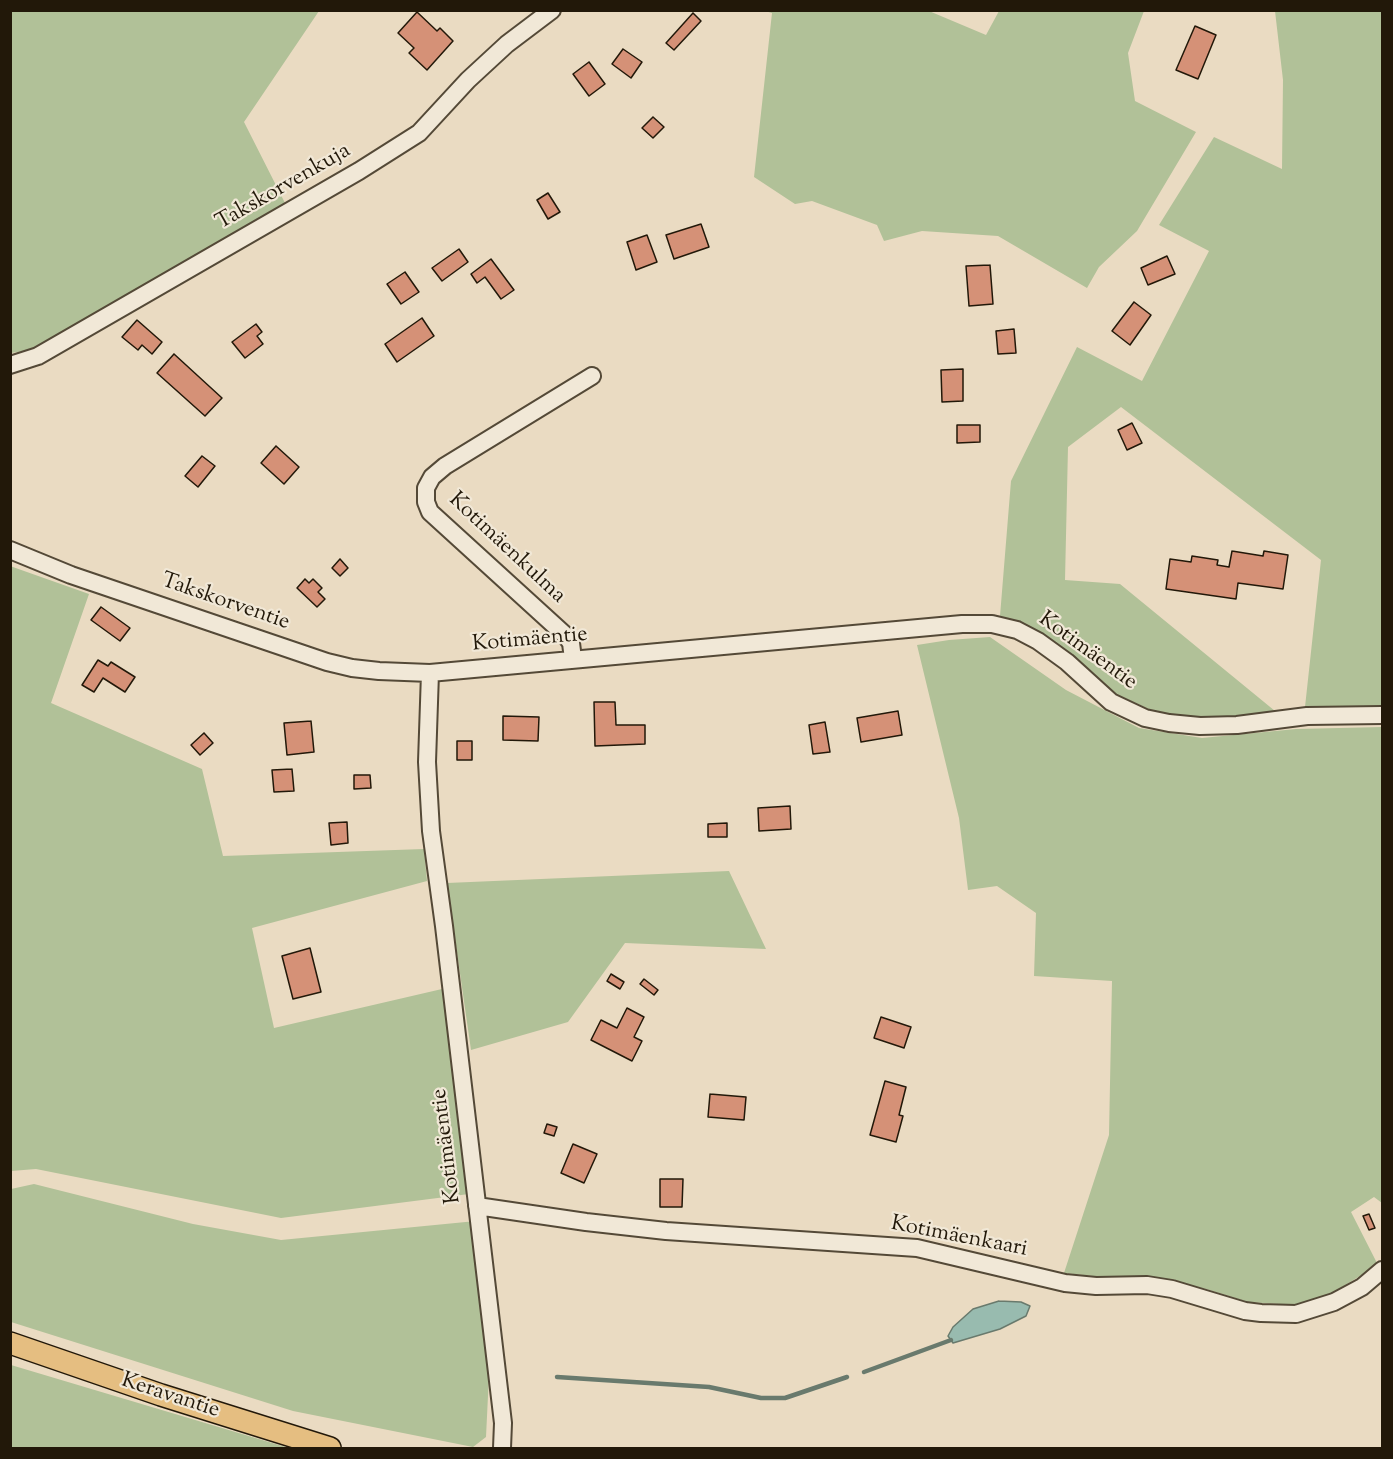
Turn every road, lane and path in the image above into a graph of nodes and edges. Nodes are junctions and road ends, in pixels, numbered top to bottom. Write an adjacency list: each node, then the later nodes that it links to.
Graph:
1 (552, 10): 2 (street, Takskorvenkuja)
2 (10, 365)
3 (592, 376): 5 (street, Kotimäenkulma)
4 (10, 550): 6 (street, Takskorventie)
5 (573, 659): 6 (street, Kotimäentie); 7 (street, Kotimäentie)
6 (430, 673): 8 (street, Kotimäentie)
7 (1383, 715)
8 (477, 1206): 9 (street, Kotimäenkaari); 12 (street, Kotimäentie)
9 (1383, 1270)
10 (10, 1343): 11 (main road, Keravantie)
11 (330, 1449)
12 (502, 1449)

